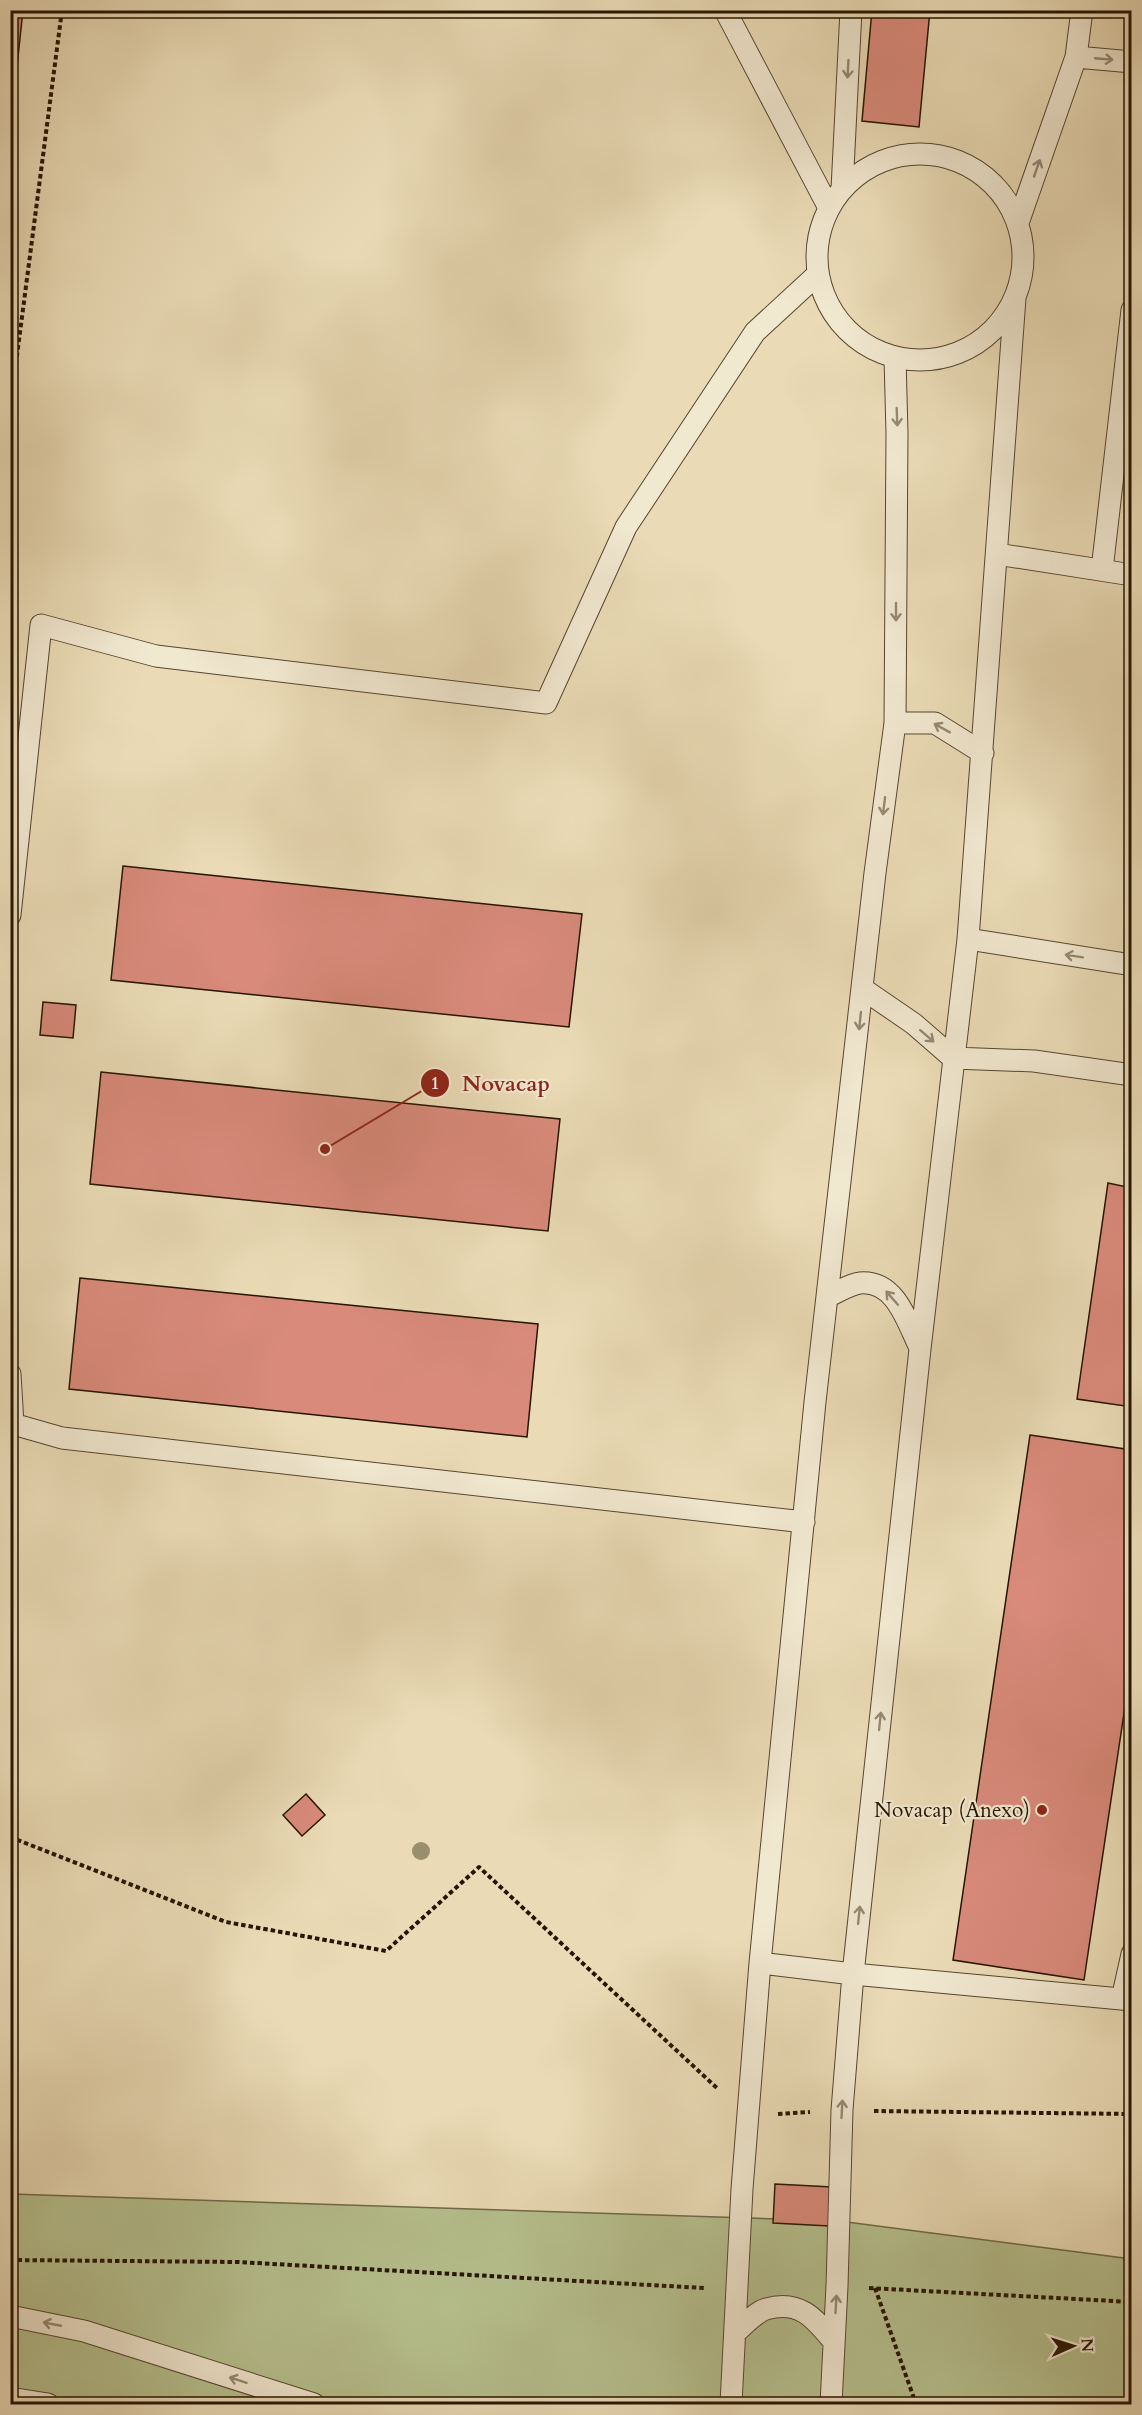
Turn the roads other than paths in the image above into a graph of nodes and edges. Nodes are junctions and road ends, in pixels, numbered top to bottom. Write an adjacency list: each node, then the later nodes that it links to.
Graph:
1 (725, 10): 7 (lane)
2 (851, 10): 6 (lane, one-way to 6)
3 (1082, 10): 4 (lane)
4 (1076, 57): 5 (lane, one-way to 5); 8 (lane, one-way to 4)
5 (1131, 62)
6 (842, 189): 7 (lane); 8 (lane)
7 (829, 208): 9 (lane)
8 (1018, 223): 10 (lane)
9 (818, 274): 12 (lane); 18 (lane)
10 (1015, 298): 12 (lane); 13 (lane)
11 (1131, 310): 14 (lane)
12 (895, 358): 16 (lane, one-way to 16)
13 (997, 554): 14 (lane); 17 (lane)
14 (1102, 570): 15 (lane)
15 (1131, 575)
16 (895, 723): 17 (lane, one-way to 16); 21 (lane, one-way to 21)
17 (983, 753): 19 (lane)
18 (10, 915)
19 (968, 939): 20 (lane, one-way to 19); 22 (lane)
20 (1131, 965)
21 (863, 989): 22 (lane, one-way to 22); 24 (lane, one-way to 24)
22 (953, 1058): 23 (lane); 25 (lane)
23 (1131, 1075)
24 (829, 1296): 25 (lane, one-way to 24); 28 (lane)
25 (920, 1349): 31 (lane, one-way to 25)
26 (10, 1374): 27 (lane)
27 (12, 1427): 28 (lane)
28 (804, 1522): 30 (lane)
29 (1131, 1954): 32 (lane)
30 (760, 1963): 31 (lane); 34 (lane)
31 (853, 1974): 32 (lane); 35 (lane, one-way to 31)
32 (1127, 1999)
33 (10, 2316): 38 (lane, one-way to 33)
34 (736, 2332): 35 (lane); 39 (lane)
35 (834, 2342): 40 (lane)
36 (10, 2398): 37 (lane)
37 (48, 2404)
38 (314, 2404)
39 (731, 2404)
40 (831, 2404)

